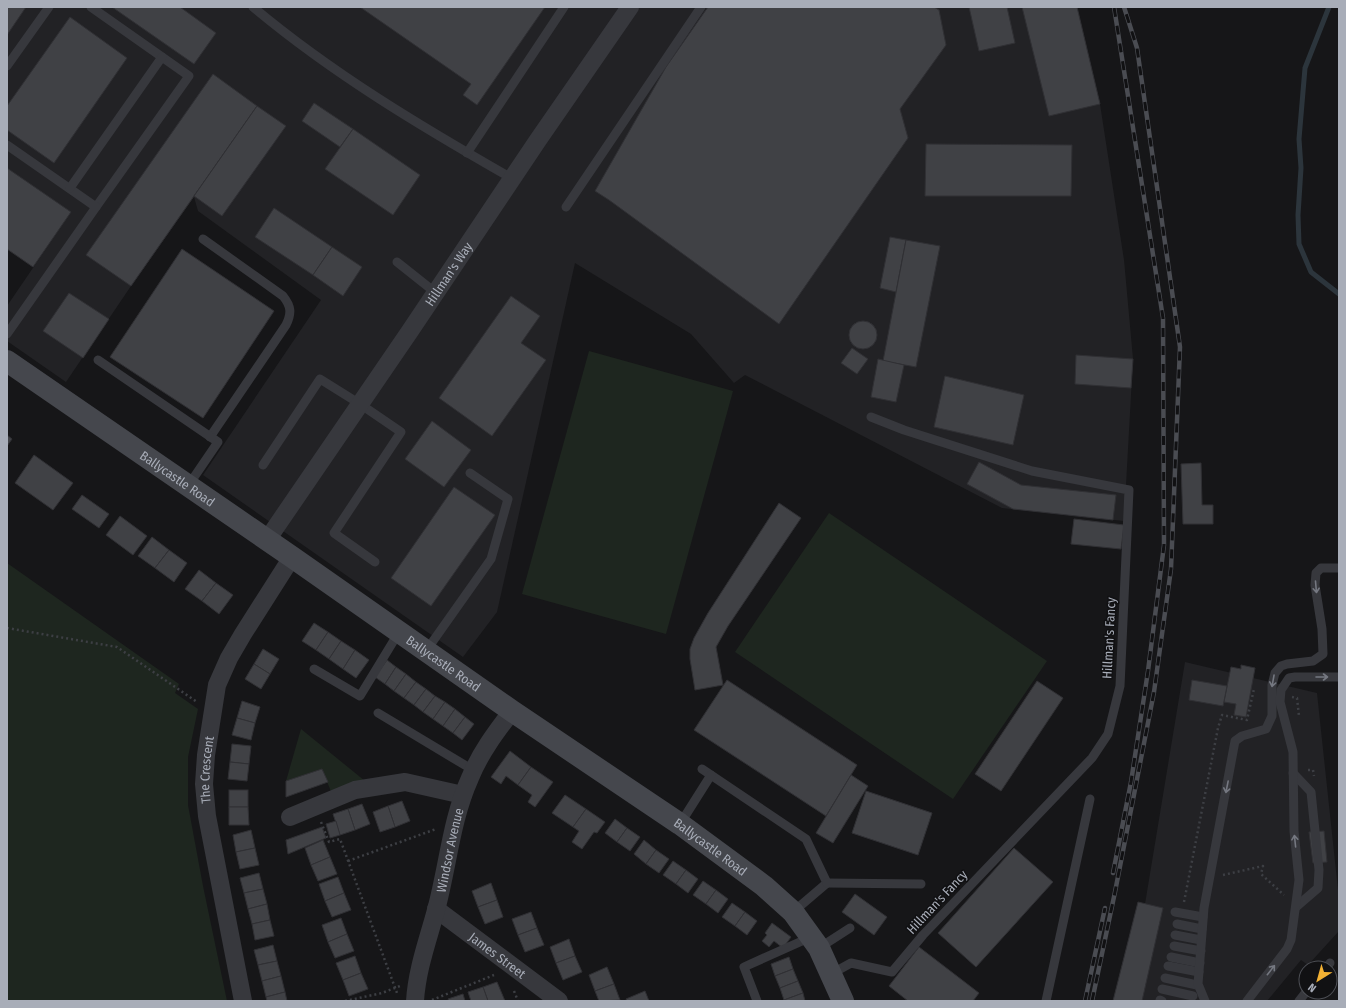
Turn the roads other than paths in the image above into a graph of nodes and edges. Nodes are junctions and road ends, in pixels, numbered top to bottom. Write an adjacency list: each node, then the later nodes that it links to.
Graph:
1 (49, 7): 8 (lane)
2 (91, 7): 7 (lane)
3 (253, 7): 10 (lane)
4 (564, 7): 10 (lane)
5 (630, 7): 11 (street, Hillman's Way)
6 (701, 7): 14 (lane)
7 (162, 57): 12 (lane); 13 (lane)
8 (7, 66)
9 (7, 145): 12 (lane)
10 (467, 153): 11 (lane)
11 (513, 178): 17 (street, Hillman's Way)
12 (70, 188): 13 (lane)
13 (96, 207): 18 (lane)
14 (566, 207)
15 (204, 239): 23 (lane)
16 (396, 262): 17 (lane)
17 (436, 293): 21 (street, Hillman's Way)
18 (7, 334)
19 (7, 360): 26 (main road, Ballycastle Road)
20 (98, 360): 23 (lane)
21 (360, 404): 24 (lane); 27 (street, Hillman's Way); 29 (lane)
22 (871, 417): 62 (lane, Hillman's Fancy)
23 (210, 437): 26 (lane)
24 (263, 465)
25 (470, 473): 32 (lane)
26 (188, 486): 27 (main road, Ballycastle Road)
27 (267, 540): 28 (main road, Ballycastle Road)
28 (292, 557): 31 (main road, Ballycastle Road); 67 (street, The Crescent)
29 (375, 562)
30 (1339, 568): 51 (lane, one-way to 51)
31 (399, 632): 32 (main road, Ballycastle Road); 33 (lane)
32 (426, 651): 35 (main road, Ballycastle Road)
33 (314, 669)
34 (1339, 677): 39 (lane, one-way to 34)
35 (512, 711): 38 (street, Windsor Avenue); 44 (main road, Ballycastle Road)
36 (378, 713): 38 (lane)
37 (702, 769): 40 (lane)
38 (473, 770): 41 (street, Windsor Avenue)
39 (1293, 773): 47 (lane, one-way to 39); 47 (lane)
40 (710, 775): 44 (lane); 45 (lane)
41 (463, 795): 43 (street); 49 (street, Windsor Avenue)
42 (1090, 799): 72 (lane)
43 (290, 817)
44 (680, 824): 50 (main road, Ballycastle Road)
45 (827, 883): 46 (lane); 50 (lane)
46 (921, 884)
47 (1296, 907): 74 (lane, one-way to 47)
48 (1177, 908): 51 (lane)
49 (436, 909): 68 (street, Windsor Avenue); 69 (street, James Street)
50 (793, 912): 57 (main road, Ballycastle Road)
51 (1203, 913): 54 (lane)
52 (1177, 924): 54 (lane)
53 (850, 928): 57 (lane)
54 (1202, 929): 56 (lane)
55 (1175, 935): 56 (lane)
56 (1201, 940): 59 (lane)
57 (815, 943): 62 (main road, Ballycastle Road); 70 (lane)
58 (1174, 946): 59 (lane)
59 (1200, 951): 61 (lane)
60 (1169, 962): 61 (lane)
61 (1199, 968): 64 (lane)
62 (832, 974): 71 (main road, Ballycastle Road)
63 (1165, 978): 64 (lane)
64 (1197, 984): 66 (lane); 73 (lane)
65 (1162, 989): 66 (lane)
66 (1192, 998)
67 (243, 1001)
68 (415, 1001)
69 (559, 1001)
70 (757, 1001)
71 (843, 1001)
72 (1046, 1001)
73 (1205, 1001)
74 (1247, 1001)

